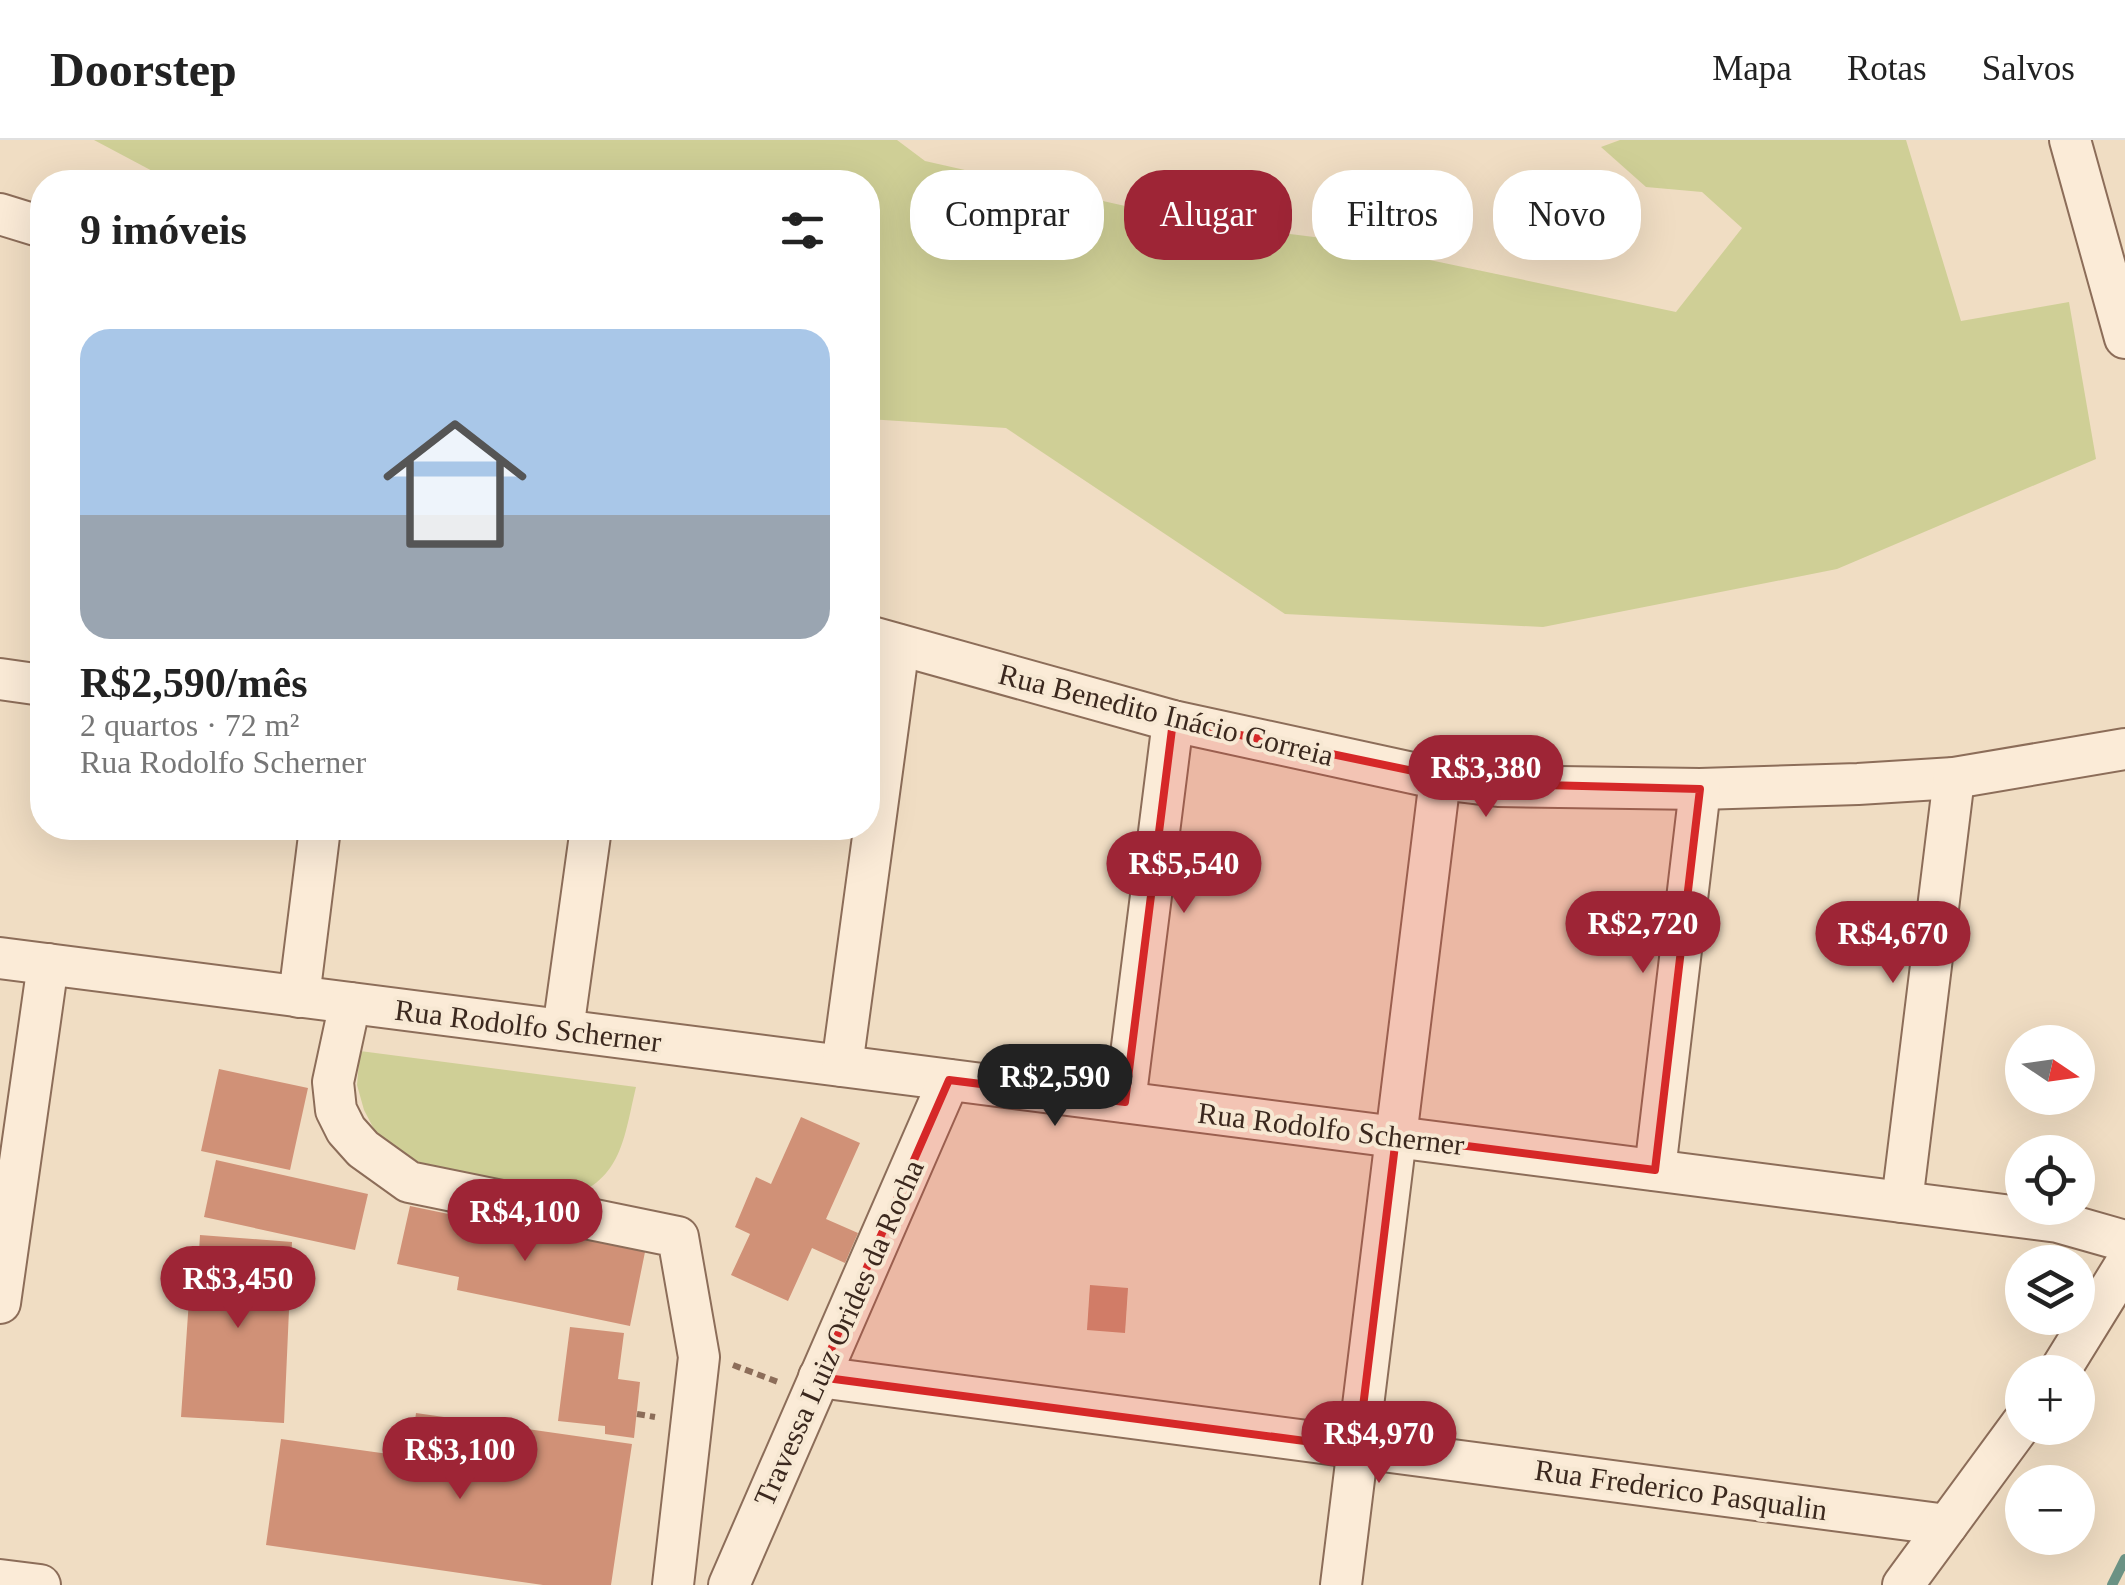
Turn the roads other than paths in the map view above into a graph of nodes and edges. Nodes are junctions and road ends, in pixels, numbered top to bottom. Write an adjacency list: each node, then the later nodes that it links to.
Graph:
1 (2070, 140): 4 (street)
2 (0, 214): 3 (street)
3 (30, 224)
4 (2122, 317)
5 (883, 641): 6 (street); 9 (street, Rua Benedito Inácio Correia)
6 (880, 672)
7 (0, 679): 8 (street)
8 (30, 683)
9 (1173, 721): 12 (street, Rua Benedito Inácio Correia); 24 (street)
10 (2125, 749): 11 (street, Rua Benedito Inácio Correia)
11 (1954, 778): 13 (street, Rua Benedito Inácio Correia); 27 (street)
12 (1440, 779): 13 (street, Rua Benedito Inácio Correia); 25 (street)
13 (1700, 790): 26 (street)
14 (319, 840): 19 (street)
15 (588, 840): 21 (street)
16 (864, 840): 22 (street)
17 (0, 958): 18 (street, Rua Rodolfo Scherner)
18 (48, 964): 19 (street, Rua Rodolfo Scherner); 30 (street)
19 (300, 996): 20 (street, Rua Rodolfo Scherner)
20 (350, 1003): 21 (street, Rua Rodolfo Scherner); 38 (street)
21 (563, 1030): 22 (street, Rua Rodolfo Scherner)
22 (842, 1066): 23 (street, Rua Rodolfo Scherner)
23 (949, 1080): 24 (street, Rua Rodolfo Scherner); 32 (street, Travessa Luiz Orides da Rocha)
24 (1125, 1102): 25 (street, Rua Rodolfo Scherner)
25 (1396, 1137): 26 (street, Rua Rodolfo Scherner); 34 (street)
26 (1654, 1170): 27 (street, Rua Rodolfo Scherner)
27 (1902, 1202): 28 (street, Rua Rodolfo Scherner)
28 (2125, 1241)
29 (2125, 1265): 31 (street)
30 (0, 1303)
31 (2069, 1355)
32 (815, 1386): 34 (street, Rua Frederico Pasqualin); 39 (street, Travessa Luiz Orides da Rocha)
33 (2006, 1445): 35 (street)
34 (1358, 1448): 35 (street, Rua Frederico Pasqualin); 40 (street)
35 (1947, 1525): 41 (street)
36 (0, 1580): 37 (street)
37 (40, 1585)
38 (673, 1585)
39 (728, 1585)
40 (1341, 1585)
41 (1903, 1585)

